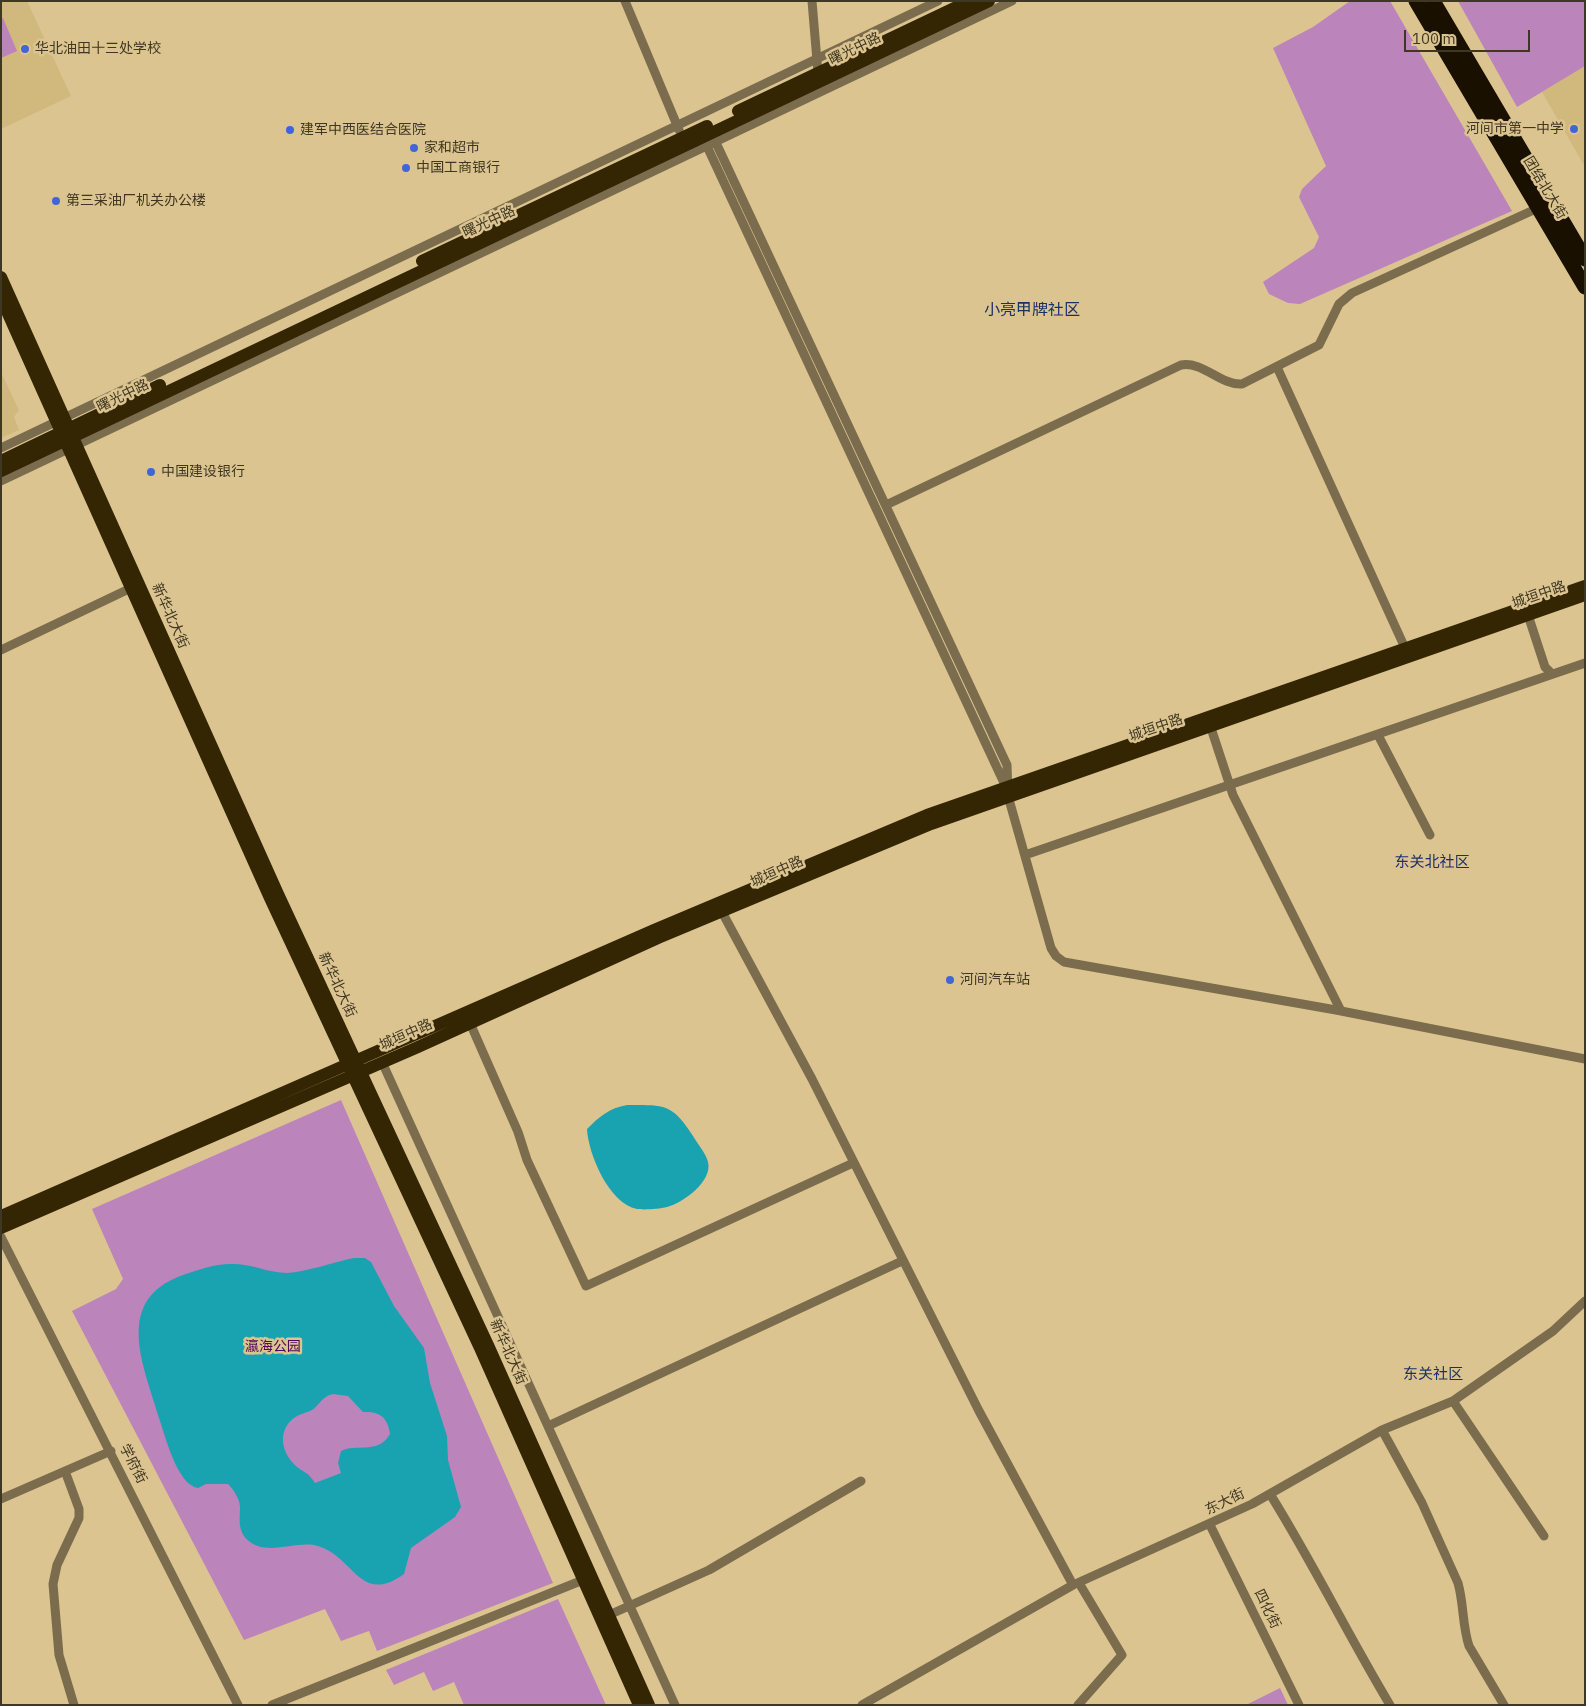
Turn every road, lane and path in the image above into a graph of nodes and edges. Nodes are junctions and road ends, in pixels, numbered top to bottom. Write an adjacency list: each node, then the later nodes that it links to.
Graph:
1 (625, 1): 11 (street)
2 (812, 1): 9 (street)
3 (938, 1): 9 (street)
4 (969, 1): 10 (main road, 曙光中路)
5 (989, 1): 12 (main road, 曙光中路)
6 (1012, 1): 12 (street)
7 (1416, 1): 13 (highway, 团结北大街)
8 (1433, 1): 14 (highway, 团结北大街)
9 (817, 60): 10 (street); 11 (street)
10 (818, 73): 12 (main road, 曙光中路)
11 (680, 132): 12 (main road, 曙光中路); 19 (main road, 曙光中路)
12 (707, 136): 19 (main road, 曙光中路); 24 (street); 36 (street)
13 (1538, 208): 16 (highway, 团结北大街); 18 (street)
14 (1585, 259)
15 (1, 277): 19 (main road, 新华北大街)
16 (1585, 287)
17 (1, 298): 19 (main road, 新华北大街)
18 (1277, 367): 24 (street); 29 (street)
19 (67, 434): 20 (street); 21 (main road, 曙光中路); 22 (main road, 曙光中路); 23 (street); 26 (main road, 新华北大街); 44 (main road, 新华北大街)
20 (1, 448)
21 (1, 461)
22 (1, 471)
23 (1, 481)
24 (886, 505): 36 (street)
25 (1585, 586): 29 (main road, 城垣中路)
26 (131, 588): 30 (street); 44 (main road, 新华北大街)
27 (1585, 595): 28 (main road, 城垣中路)
28 (1528, 615): 32 (street); 33 (main road, 城垣中路)
29 (1405, 648): 36 (main road, 城垣中路)
30 (1, 650)
31 (1585, 663): 32 (street)
32 (1552, 674): 34 (street)
33 (1210, 726): 35 (street); 36 (main road, 城垣中路)
34 (1378, 734): 35 (street); 37 (street)
35 (1230, 786): 38 (street); 40 (street)
36 (1007, 792): 38 (street); 39 (main road, 城垣中路); 44 (main road, 城垣中路)
37 (1430, 835)
38 (1025, 855): 40 (street)
39 (722, 912): 41 (main road, 城垣中路); 45 (street)
40 (1341, 1011): 42 (street)
41 (470, 1023): 43 (main road, 城垣中路); 45 (street)
42 (1585, 1059)
43 (382, 1062): 44 (main road, 城垣中路); 52 (street)
44 (354, 1068): 46 (main road, 城垣中路); 47 (main road, 城垣中路); 61 (main road, 新华北大街); 64 (main road, 新华北大街)
45 (853, 1163): 49 (street)
46 (1, 1216)
47 (1, 1228)
48 (1, 1237): 54 (street, 学府街)
49 (902, 1261): 52 (street); 62 (street)
50 (1585, 1301): 51 (street, 东大街)
51 (1453, 1402): 53 (street, 东大街); 60 (street)
52 (548, 1426): 63 (street)
53 (1382, 1430): 57 (street, 东大街); 75 (street)
54 (111, 1452): 55 (street); 66 (street, 学府街)
55 (65, 1471): 58 (street); 65 (street)
56 (861, 1482): 63 (street)
57 (1270, 1494): 59 (street, 东大街); 74 (street)
58 (1, 1498)
59 (1210, 1525): 62 (street, 东大街); 73 (street, 四化街)
60 (1544, 1536)
61 (584, 1580): 67 (street); 68 (main road, 新华北大街)
62 (1076, 1584): 71 (street, 东大街); 72 (street)
63 (630, 1606): 64 (street); 70 (street)
64 (609, 1615): 69 (main road, 新华北大街)
65 (74, 1705)
66 (238, 1705)
67 (272, 1705)
68 (639, 1705)
69 (648, 1705)
70 (675, 1705)
71 (862, 1705)
72 (1078, 1705)
73 (1299, 1705)
74 (1390, 1705)
75 (1504, 1705)

